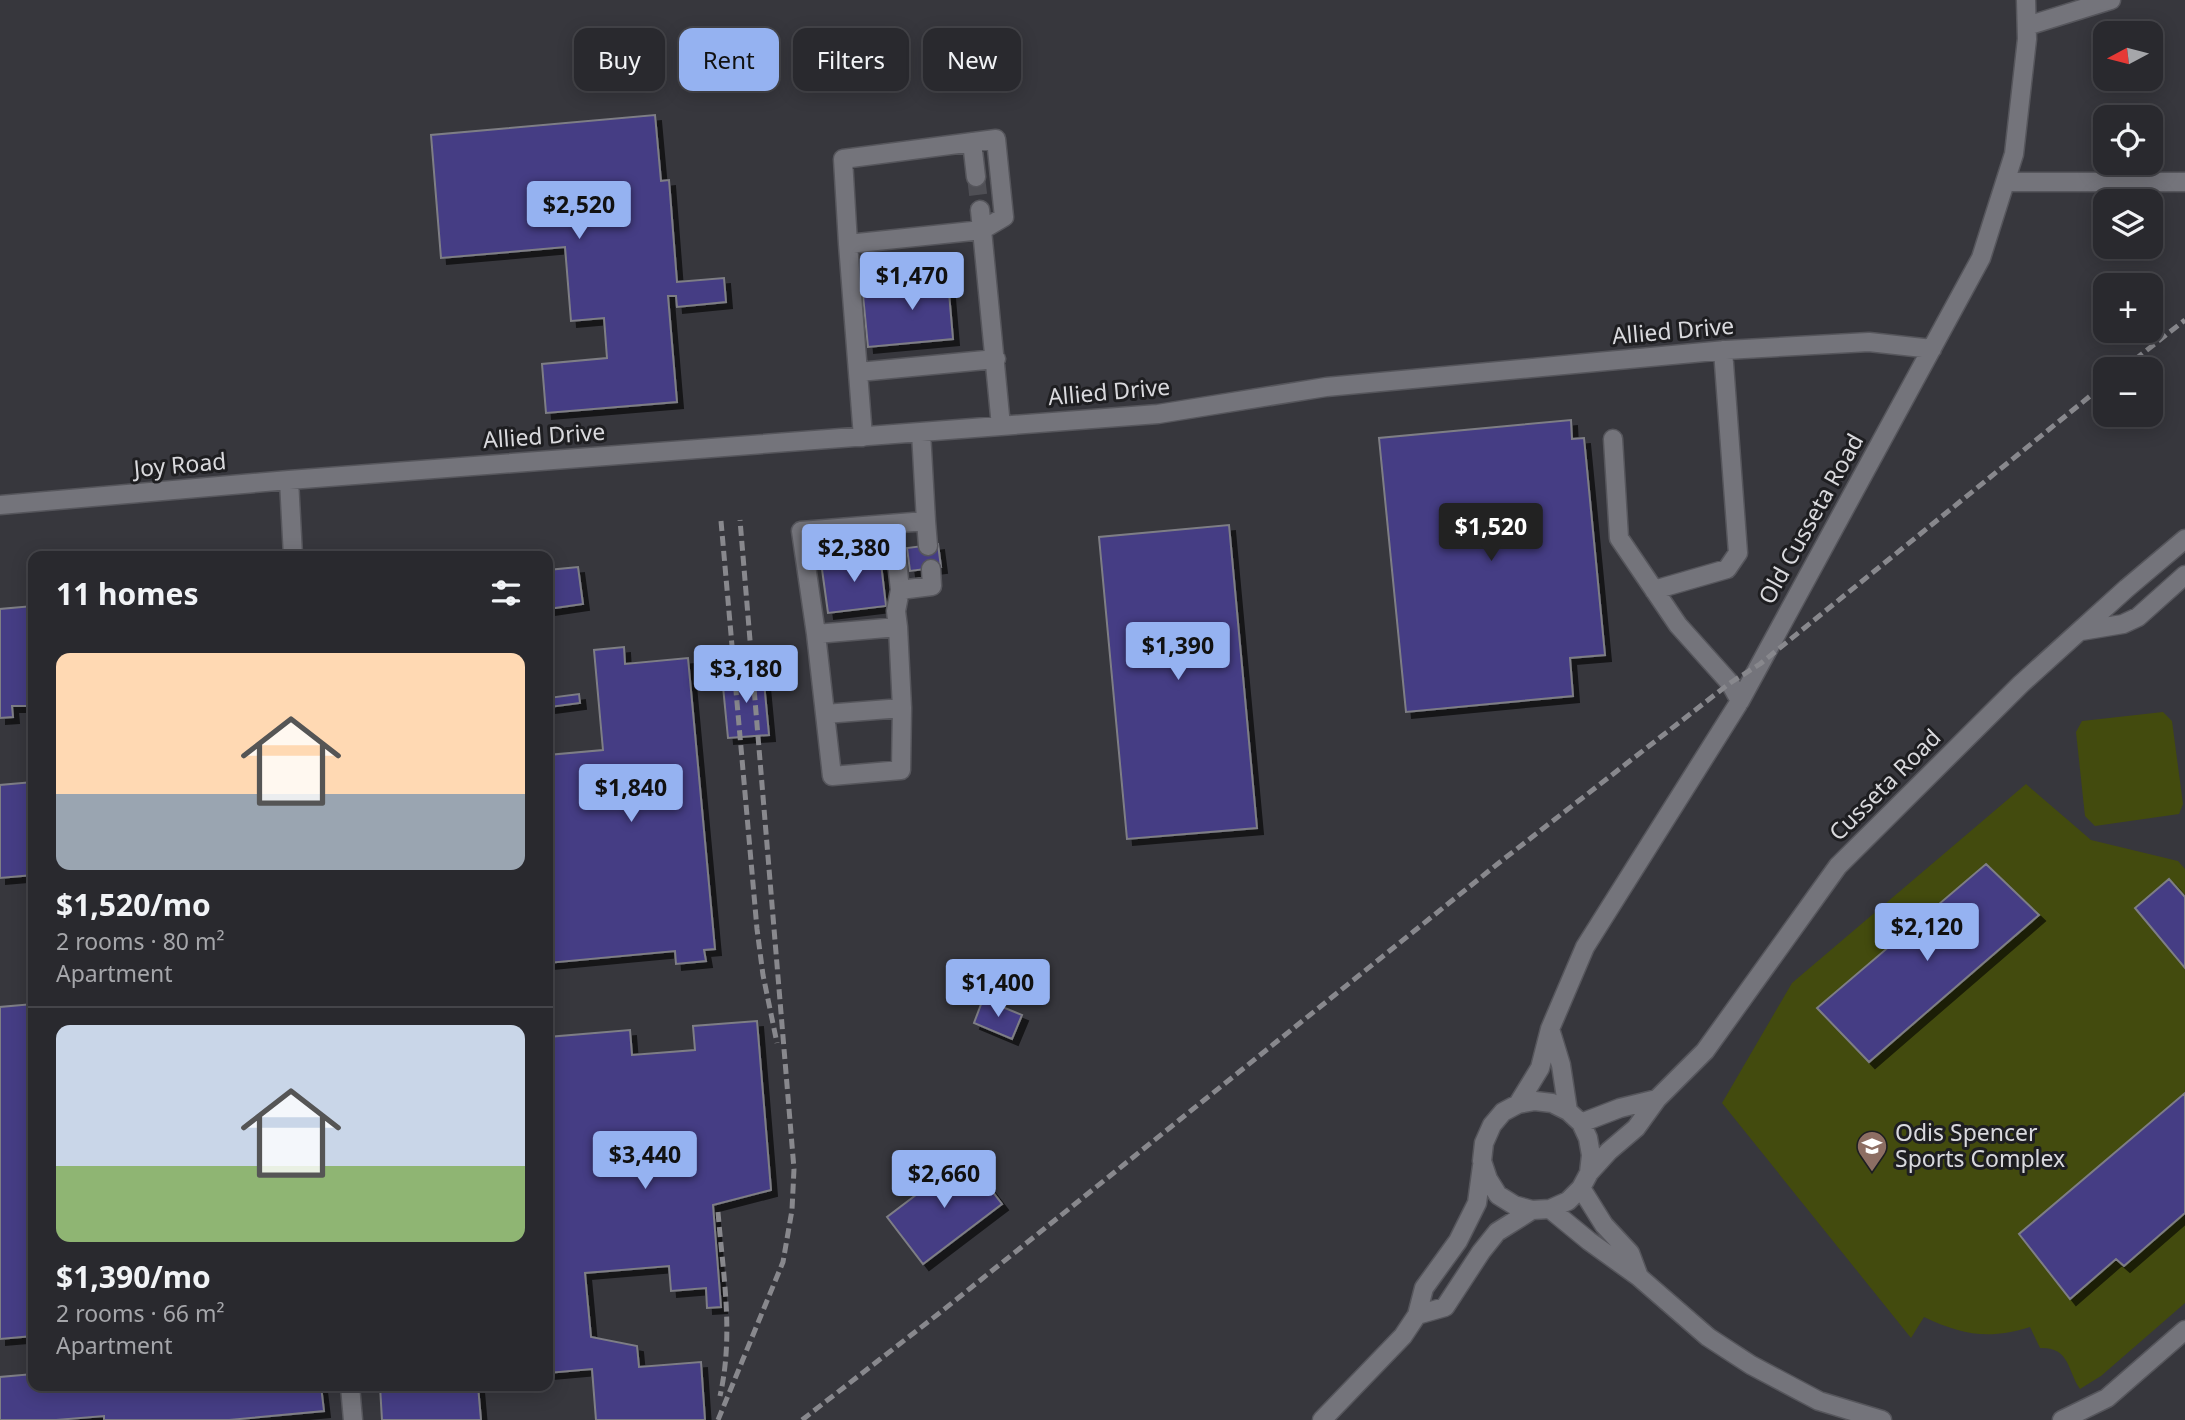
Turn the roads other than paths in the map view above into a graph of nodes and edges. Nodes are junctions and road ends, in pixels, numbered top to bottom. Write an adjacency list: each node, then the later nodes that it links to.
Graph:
1 (2026, 0): 4 (street, Old Cusseta Road)
2 (2111, 0): 3 (street)
3 (2090, 4): 4 (street)
4 (2027, 26): 7 (street, Old Cusseta Road)
5 (972, 142): 6 (street); 10 (street); 11 (street)
6 (976, 177)
7 (2006, 182): 8 (street); 12 (street, Old Cusseta Road)
8 (2185, 182)
9 (980, 210): 10 (street)
10 (982, 230): 11 (street); 14 (street)
11 (848, 244): 15 (street)
12 (1932, 349): 13 (street, Allied Drive); 34 (street, Old Cusseta Road)
13 (1723, 350): 16 (street, Allied Drive); 30 (street)
14 (996, 359): 15 (street); 16 (street)
15 (859, 372): 18 (street)
16 (1001, 426): 17 (street, Allied Drive)
17 (921, 432): 18 (street, Allied Drive); 22 (street)
18 (863, 437): 20 (street, Allied Drive)
19 (1613, 439): 30 (street)
20 (289, 480): 21 (street, Joy Road); 26 (street)
21 (0, 505)
22 (926, 521): 23 (street); 25 (street)
23 (893, 524): 29 (street); 33 (street)
24 (2185, 539): 32 (street, Cusseta Road)
25 (928, 546)
26 (293, 551)
27 (931, 569): 29 (street)
28 (2185, 575): 32 (street)
29 (900, 590): 31 (street)
30 (1654, 590): 34 (street)
31 (898, 627): 33 (street); 35 (street)
32 (2081, 631): 38 (street, Cusseta Road)
33 (816, 634): 36 (street)
34 (1740, 701): 37 (street, Old Cusseta Road)
35 (902, 708): 36 (street); 36 (street)
36 (825, 714)
37 (1550, 1030): 39 (street, Old Cusseta Road); 40 (street)
38 (1657, 1099): 40 (street); 42 (street, Cusseta Road)
39 (1518, 1104): 40 (street); 41 (street)
40 (1574, 1117): 42 (street)
41 (1482, 1161): 44 (street); 46 (street)
42 (1585, 1180): 43 (street, Cusseta Road); 45 (street)
43 (1550, 1209): 44 (street); 45 (street)
44 (1532, 1210): 46 (street)
45 (1645, 1282): 51 (street)
46 (1417, 1315): 50 (street)
47 (2185, 1330): 52 (street)
48 (350, 1391): 49 (street)
49 (353, 1420)
50 (1322, 1420)
51 (1882, 1420)
52 (2062, 1420)

